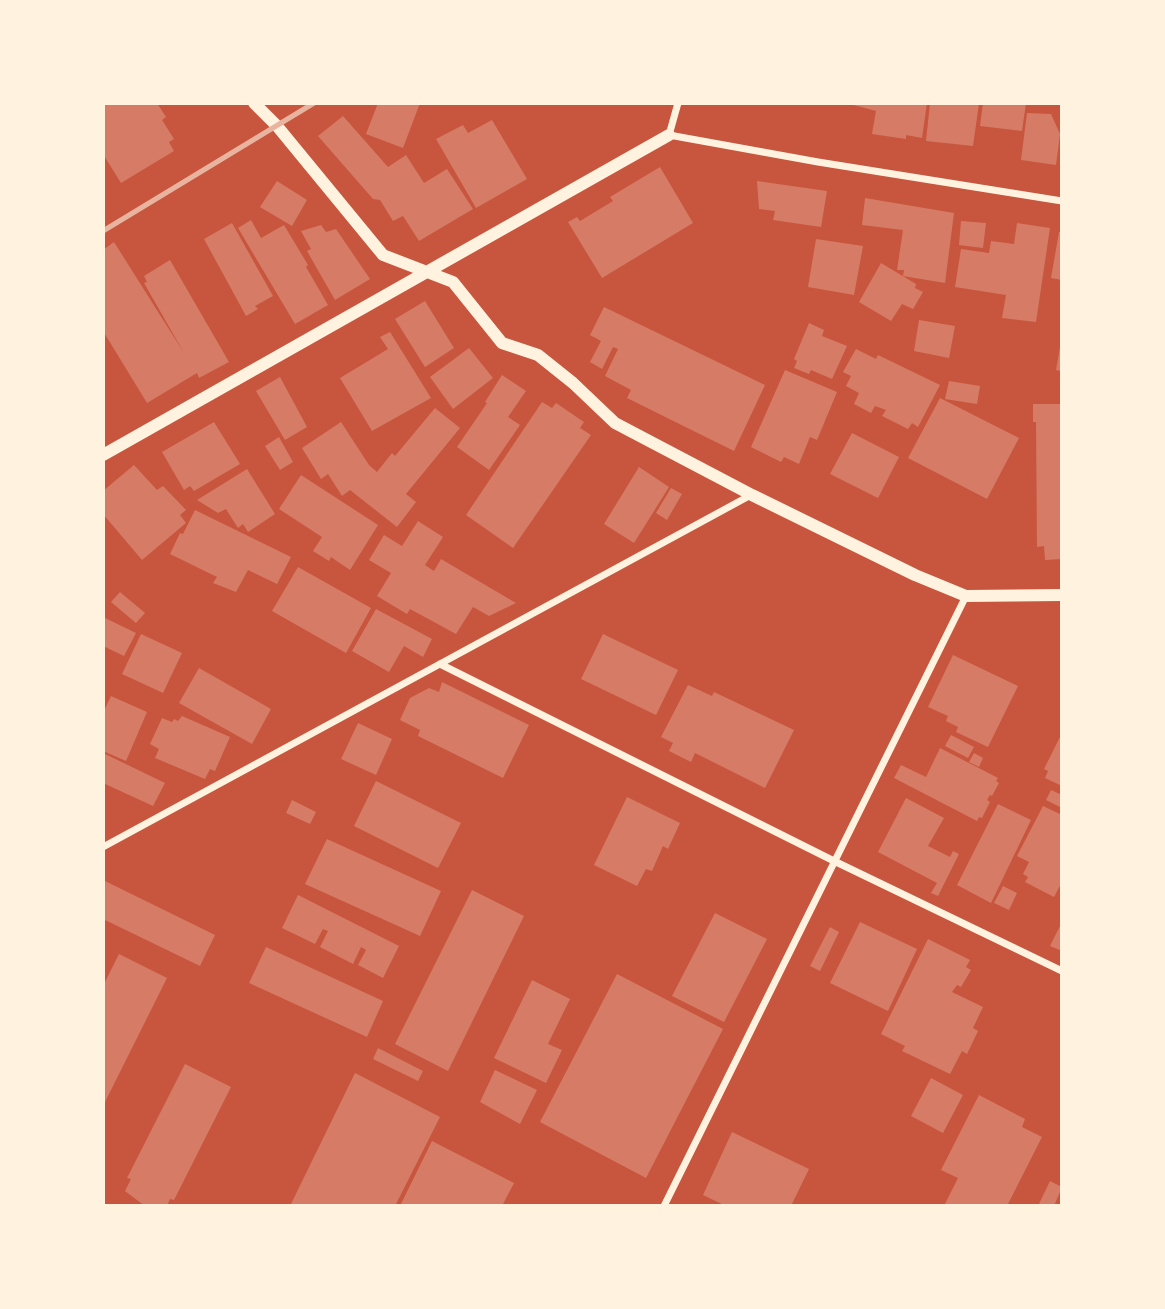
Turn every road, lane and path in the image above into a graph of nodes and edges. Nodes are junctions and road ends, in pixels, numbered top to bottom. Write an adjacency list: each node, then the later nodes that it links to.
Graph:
1 (254, 103): 5 (street)
2 (678, 103): 3 (street)
3 (669, 135): 4 (street); 5 (street)
4 (1062, 201)
5 (426, 273): 6 (street); 7 (street)
6 (103, 455)
7 (752, 495): 9 (street); 10 (street)
8 (1062, 595): 9 (street)
9 (965, 596): 12 (street)
10 (440, 664): 11 (street); 12 (street)
11 (103, 847)
12 (834, 861): 13 (street); 14 (street)
13 (1062, 971)
14 (664, 1206)

